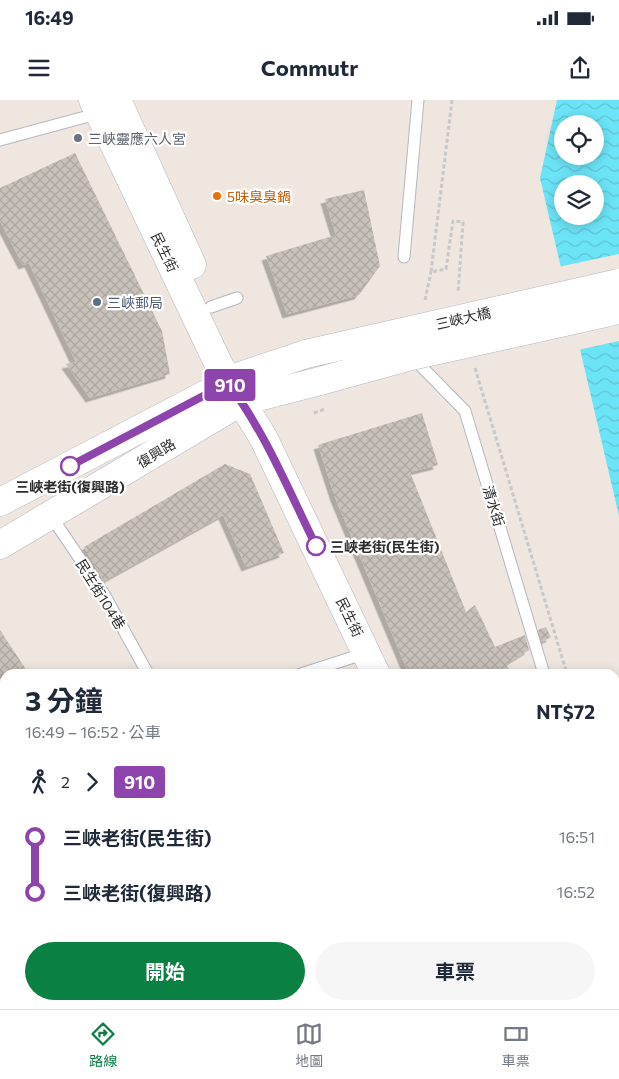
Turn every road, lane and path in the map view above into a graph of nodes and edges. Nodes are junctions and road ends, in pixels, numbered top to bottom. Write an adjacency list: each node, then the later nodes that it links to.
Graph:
1 (418, 100): 4 (lane)
2 (107, 105): 3 (lane); 7 (main road, 民生街); 12 (main road, 民生街)
3 (0, 140)
4 (404, 257)
5 (619, 283): 9 (main road, 三峽大橋, bridge)
6 (237, 298): 7 (lane)
7 (211, 307): 12 (main road, 民生街)
8 (619, 310): 10 (main road, 三峽大橋, bridge)
9 (306, 354): 12 (main road, 復興路)
10 (411, 356): 11 (main road, 三峽大橋, bridge); 19 (lane, 清水街)
11 (320, 381): 12 (main road, 復興路)
12 (238, 386): 13 (main road, 復興路); 14 (main road, 復興路); 16 (main road, 民生街)
13 (0, 502)
14 (51, 516): 15 (main road, 復興路); 17 (lane, 民生街104巷)
15 (0, 545)
16 (372, 663): 18 (lane)
17 (145, 669)
18 (333, 669)
19 (543, 669)

